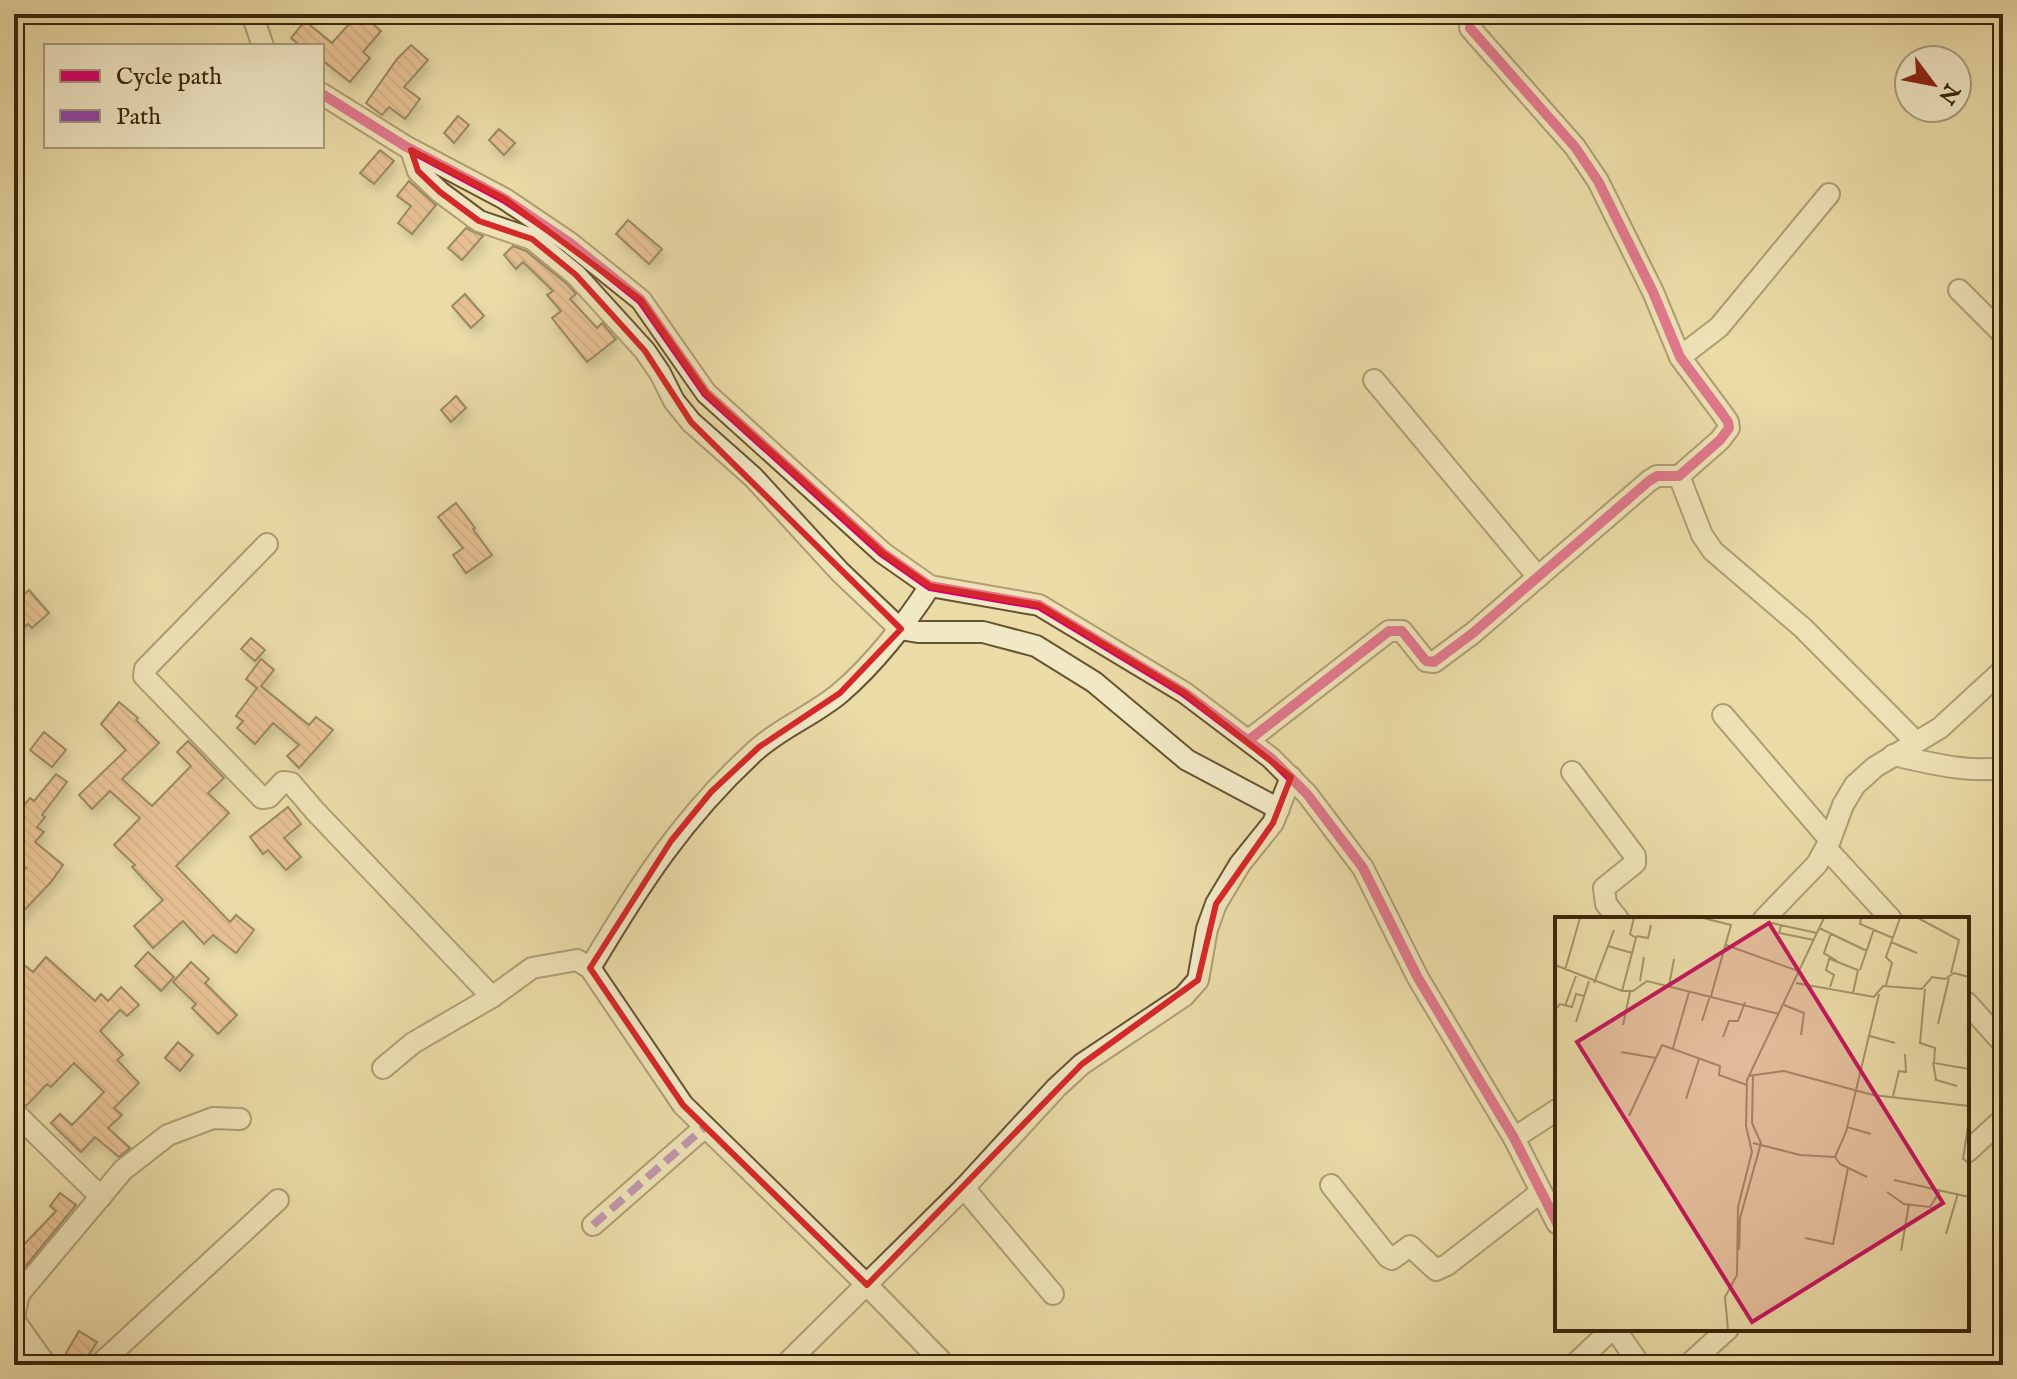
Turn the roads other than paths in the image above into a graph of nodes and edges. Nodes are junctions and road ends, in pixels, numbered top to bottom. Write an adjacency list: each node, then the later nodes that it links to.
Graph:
1 (252, 14): 3 (street)
2 (1470, 28): 9 (street)
3 (262, 44)
4 (324, 95): 5 (street)
5 (411, 150): 14 (street); 15 (street)
6 (1829, 194): 9 (street)
7 (1959, 290): 8 (street)
8 (2003, 334)
9 (1680, 357): 11 (street)
10 (1374, 380): 13 (street)
11 (1679, 476): 13 (street); 19 (street)
12 (267, 544): 30 (street)
13 (1538, 577): 18 (street)
14 (930, 586): 15 (street); 18 (street)
15 (900, 629): 24 (street); 29 (street)
16 (2003, 670): 19 (street)
17 (1723, 715): 25 (street)
18 (1249, 740): 23 (street)
19 (1916, 742): 20 (street)
20 (1893, 755): 21 (street); 25 (street)
21 (2003, 768)
22 (1572, 772): 26 (street)
23 (1291, 777): 24 (street); 39 (street)
24 (1279, 809): 42 (street)
25 (1828, 844): 27 (street); 28 (street)
26 (1616, 917)
27 (1766, 917)
28 (1889, 917)
29 (590, 968): 30 (street); 38 (street)
30 (492, 997): 33 (street)
31 (1969, 1005): 32 (street)
32 (2003, 1043)
33 (383, 1068)
34 (1555, 1111): 39 (street)
35 (14, 1112): 44 (street)
36 (240, 1119): 44 (street)
37 (2003, 1119): 40 (street)
38 (705, 1127): 47 (street); 48 (street)
39 (1514, 1138): 43 (street)
40 (1969, 1150)
41 (1331, 1185): 43 (street)
42 (964, 1188): 48 (street); 49 (street)
43 (1541, 1192): 46 (street)
44 (101, 1197): 50 (street)
45 (278, 1200): 55 (street)
46 (1555, 1219)
47 (593, 1225)
48 (867, 1285): 56 (street); 57 (street)
49 (1053, 1294)
50 (14, 1318): 54 (street)
51 (1612, 1331): 58 (street)
52 (1615, 1331): 59 (street)
53 (1726, 1331): 60 (street)
54 (46, 1365)
55 (99, 1365)
56 (785, 1365)
57 (945, 1365)
58 (1574, 1365)
59 (1640, 1365)
60 (1688, 1365)

